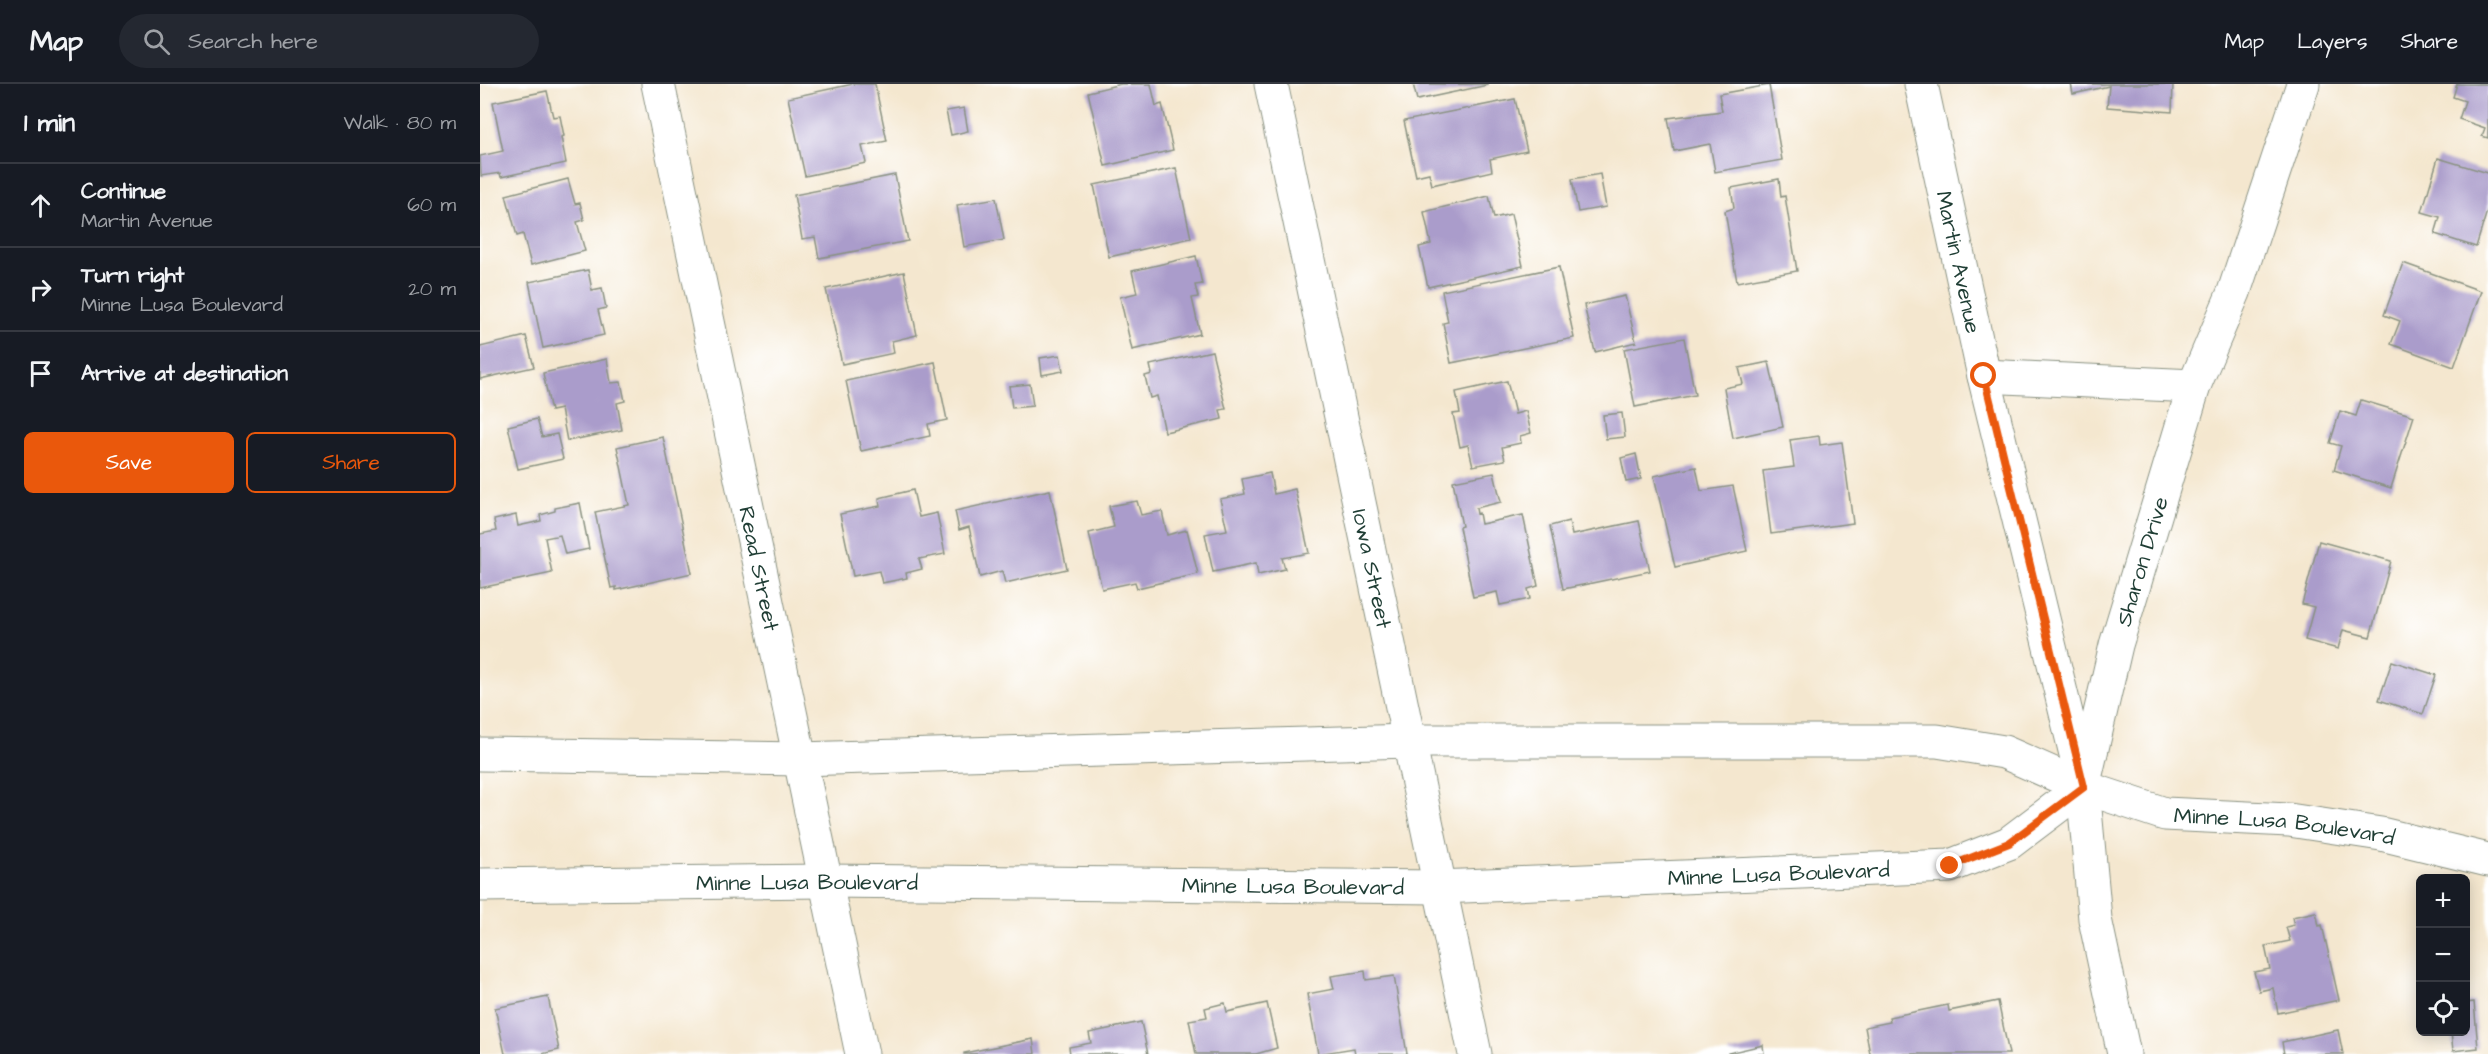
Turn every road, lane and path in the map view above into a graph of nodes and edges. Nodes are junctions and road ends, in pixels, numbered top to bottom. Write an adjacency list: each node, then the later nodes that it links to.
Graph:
1 (658, 84): 9 (street, Read Street)
2 (1271, 84): 7 (street, Iowa Street)
3 (1921, 84): 5 (street, Martin Avenue)
4 (2303, 84): 6 (street, Sharon Drive)
5 (1984, 376): 6 (street); 10 (street, Martin Avenue)
6 (2194, 386): 10 (street, Sharon Drive)
7 (1409, 741): 9 (street, Minne Lusa Boulevard); 10 (street, Minne Lusa Boulevard); 14 (street, Iowa Street)
8 (480, 754): 9 (street, Minne Lusa Boulevard)
9 (800, 759): 12 (street, Read Street)
10 (2084, 787): 11 (street, Minne Lusa Boulevard); 14 (street, Minne Lusa Boulevard); 17 (street, Sharon Drive)
11 (2488, 860)
12 (825, 880): 13 (street, Minne Lusa Boulevard); 14 (street, Minne Lusa Boulevard); 15 (street, Read Street)
13 (480, 885)
14 (1439, 887): 16 (street, Iowa Street)
15 (862, 1054)
16 (1475, 1054)
17 (2124, 1054)

